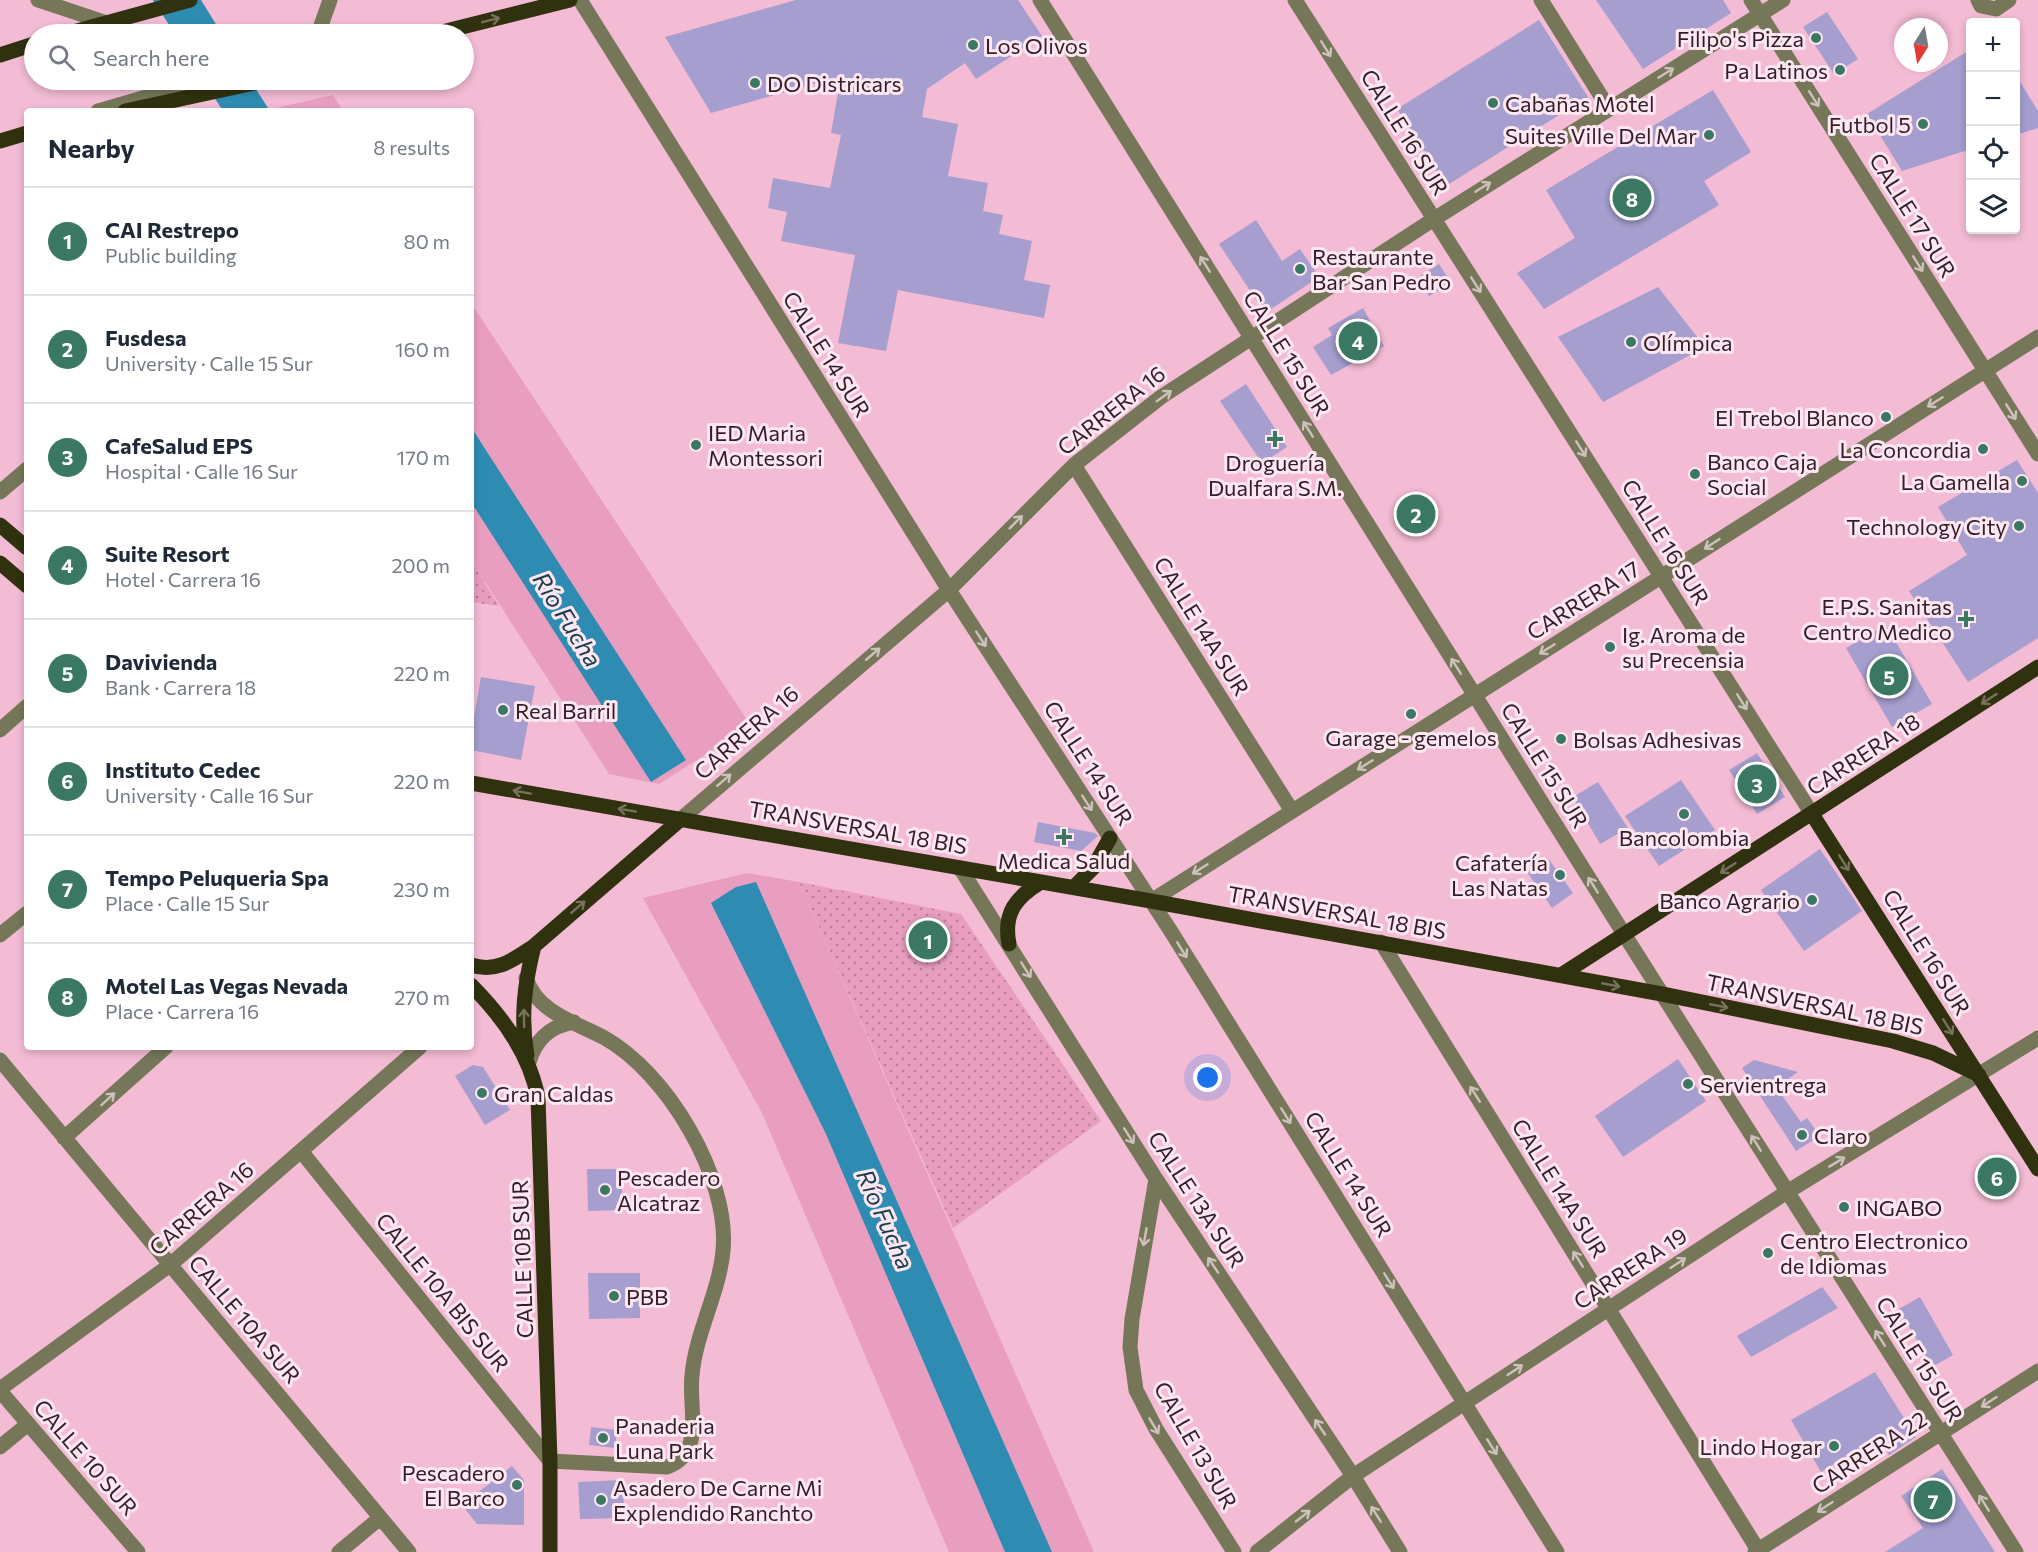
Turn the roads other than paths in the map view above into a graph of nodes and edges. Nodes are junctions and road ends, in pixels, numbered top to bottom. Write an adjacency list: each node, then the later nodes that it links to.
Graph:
1 (38, 0): 14 (street)
2 (190, 0): 14 (main road)
3 (330, 0): 16 (street)
4 (570, 0): 17 (main road, one-way to 4)
5 (580, 0): 40 (street, CALLE 14 SUR)
6 (1040, 0): 28 (street, CALLE 15 SUR, one-way to 6)
7 (1295, 0): 27 (street, CALLE 16 SUR, one-way to 27)
8 (1541, 0): 24 (street)
9 (1751, 0): 13 (street, CALLE 17 SUR)
10 (1783, 0): 13 (street, CARRERA 16)
11 (2009, 0): 12 (street)
12 (1983, 4)
13 (1760, 14): 24 (street, CARRERA 16, one-way to 13); 30 (street, CALLE 17 SUR, one-way to 30)
14 (107, 23): 15 (main road)
15 (103, 24)
16 (322, 24)
17 (474, 24)
18 (24, 47): 19 (main road)
19 (0, 55)
20 (196, 90): 21 (main road)
21 (189, 91): 22 (street); 23 (main road)
22 (112, 108)
23 (135, 108)
24 (1609, 109): 27 (street, CARRERA 16, one-way to 24)
25 (24, 133): 26 (main road)
26 (0, 141)
27 (1434, 219): 28 (street, CARRERA 16); 38 (street, CALLE 16 SUR, one-way to 38)
28 (1251, 337): 32 (street, CARRERA 16, one-way to 28); 42 (street, CALLE 15 SUR, one-way to 28)
29 (2038, 337): 30 (street, CARRERA 17)
30 (1985, 370): 31 (street, CALLE 17 SUR, one-way to 31); 38 (street, CARRERA 17, one-way to 38)
31 (2038, 454)
32 (1074, 465): 40 (street, CARRERA 16, one-way to 32); 46 (street, CALLE 14A SUR)
33 (24, 472): 34 (street)
34 (0, 492)
35 (0, 525): 36 (main road)
36 (24, 545)
37 (0, 563): 39 (main road)
38 (1661, 576): 42 (street, CARRERA 17, one-way to 42); 47 (street, CALLE 16 SUR, one-way to 47)
39 (24, 583)
40 (949, 590): 48 (street, CARRERA 16, one-way to 40); 49 (street, CALLE 14 SUR, one-way to 49)
41 (2038, 667): 47 (main road, CARRERA 18, one-way to 47)
42 (1474, 695): 46 (street, CARRERA 17, one-way to 46); 55 (street, CALLE 15 SUR, one-way to 42)
43 (24, 709): 44 (street)
44 (0, 730)
45 (474, 784): 48 (main road, TRANSVERSAL 18 BIS, one-way to 45)
46 (1292, 811): 53 (street, CARRERA 17, one-way to 53)
47 (1812, 813): 55 (main road, CARRERA 18, one-way to 55); 71 (main road, CALLE 16 SUR, one-way to 71)
48 (681, 819): 50 (main road, TRANSVERSAL 18 BIS); 59 (main road, CARRERA 16, one-way to 48)
49 (1110, 838): 52 (main road); 53 (street, CALLE 14 SUR)
50 (960, 868): 51 (main road, TRANSVERSAL 18 BIS); 58 (street, CALLE 13A SUR)
51 (1041, 882): 52 (main road, TRANSVERSAL 18 BIS); 58 (main road)
52 (1074, 887): 53 (main road, TRANSVERSAL 18 BIS)
53 (1151, 901): 57 (main road, TRANSVERSAL 18 BIS); 81 (street, CALLE 14 SUR, one-way to 81)
54 (24, 915): 56 (street)
55 (1624, 934): 61 (main road, CARRERA 18); 64 (street, CALLE 15 SUR)
56 (0, 935)
57 (1381, 942): 61 (main road, TRANSVERSAL 18 BIS); 78 (street, CALLE 14A SUR, one-way to 57)
58 (1009, 944): 75 (street, CALLE 13A SUR, one-way to 75)
59 (534, 946): 60 (main road, CARRERA 16); 62 (main road)
60 (474, 965)
61 (1561, 975): 64 (main road, TRANSVERSAL 18 BIS, one-way to 64)
62 (526, 978): 65 (street); 70 (main road, one-way to 62)
63 (474, 994): 70 (main road, CALLE 10B SUR)
64 (1662, 994): 71 (main road, TRANSVERSAL 18 BIS, one-way to 71); 76 (street, CALLE 15 SUR, one-way to 64)
65 (574, 1022): 70 (street); 85 (street)
66 (2038, 1038): 71 (street, CARRERA 19)
67 (163, 1050): 72 (street, one-way to 67)
68 (417, 1050): 73 (street, CARRERA 16)
69 (0, 1060): 72 (street, CALLE 10A SUR)
70 (530, 1069): 85 (main road, CALLE 10B SUR)
71 (1979, 1075): 74 (main road, CALLE 16 SUR); 76 (street, CARRERA 19, one-way to 71)
72 (64, 1138): 77 (street, CALLE 10A SUR)
73 (301, 1151): 77 (street, CARRERA 16); 85 (street, CALLE 10A BIS SUR)
74 (2038, 1168)
75 (1156, 1179): 86 (street, CALLE 13A SUR, one-way to 75); 93 (street, CALLE 13 SUR, one-way to 93)
76 (1787, 1192): 78 (street, CARRERA 19, one-way to 76); 83 (street, CALLE 15 SUR, one-way to 76)
77 (170, 1265): 80 (street, CARRERA 16); 87 (street, CALLE 10A SUR)
78 (1609, 1309): 81 (street, CARRERA 19, one-way to 78); 88 (street, CALLE 14A SUR)
79 (2038, 1371): 83 (street, CARRERA 22, one-way to 83)
80 (0, 1390): 82 (street, CALLE 10 SUR)
81 (1465, 1403): 86 (street, CARRERA 19); 96 (street, CALLE 14 SUR, one-way to 96)
82 (27, 1424): 84 (street); 89 (street, CALLE 10 SUR)
83 (1940, 1434): 88 (street, CARRERA 22, one-way to 88); 97 (street, CALLE 15 SUR, one-way to 83)
84 (0, 1447)
85 (550, 1461): 92 (main road, CALLE 10B SUR)
86 (1353, 1476): 94 (street, CARRERA 19, one-way to 86); 95 (street, CALLE 13A SUR, one-way to 86)
87 (380, 1518): 90 (street); 91 (street, CALLE 10A SUR)
88 (1756, 1551)
89 (138, 1552)
90 (339, 1552)
91 (409, 1552)
92 (550, 1552)
93 (1234, 1552)
94 (1257, 1552)
95 (1400, 1552)
96 (1557, 1552)
97 (2016, 1552)

